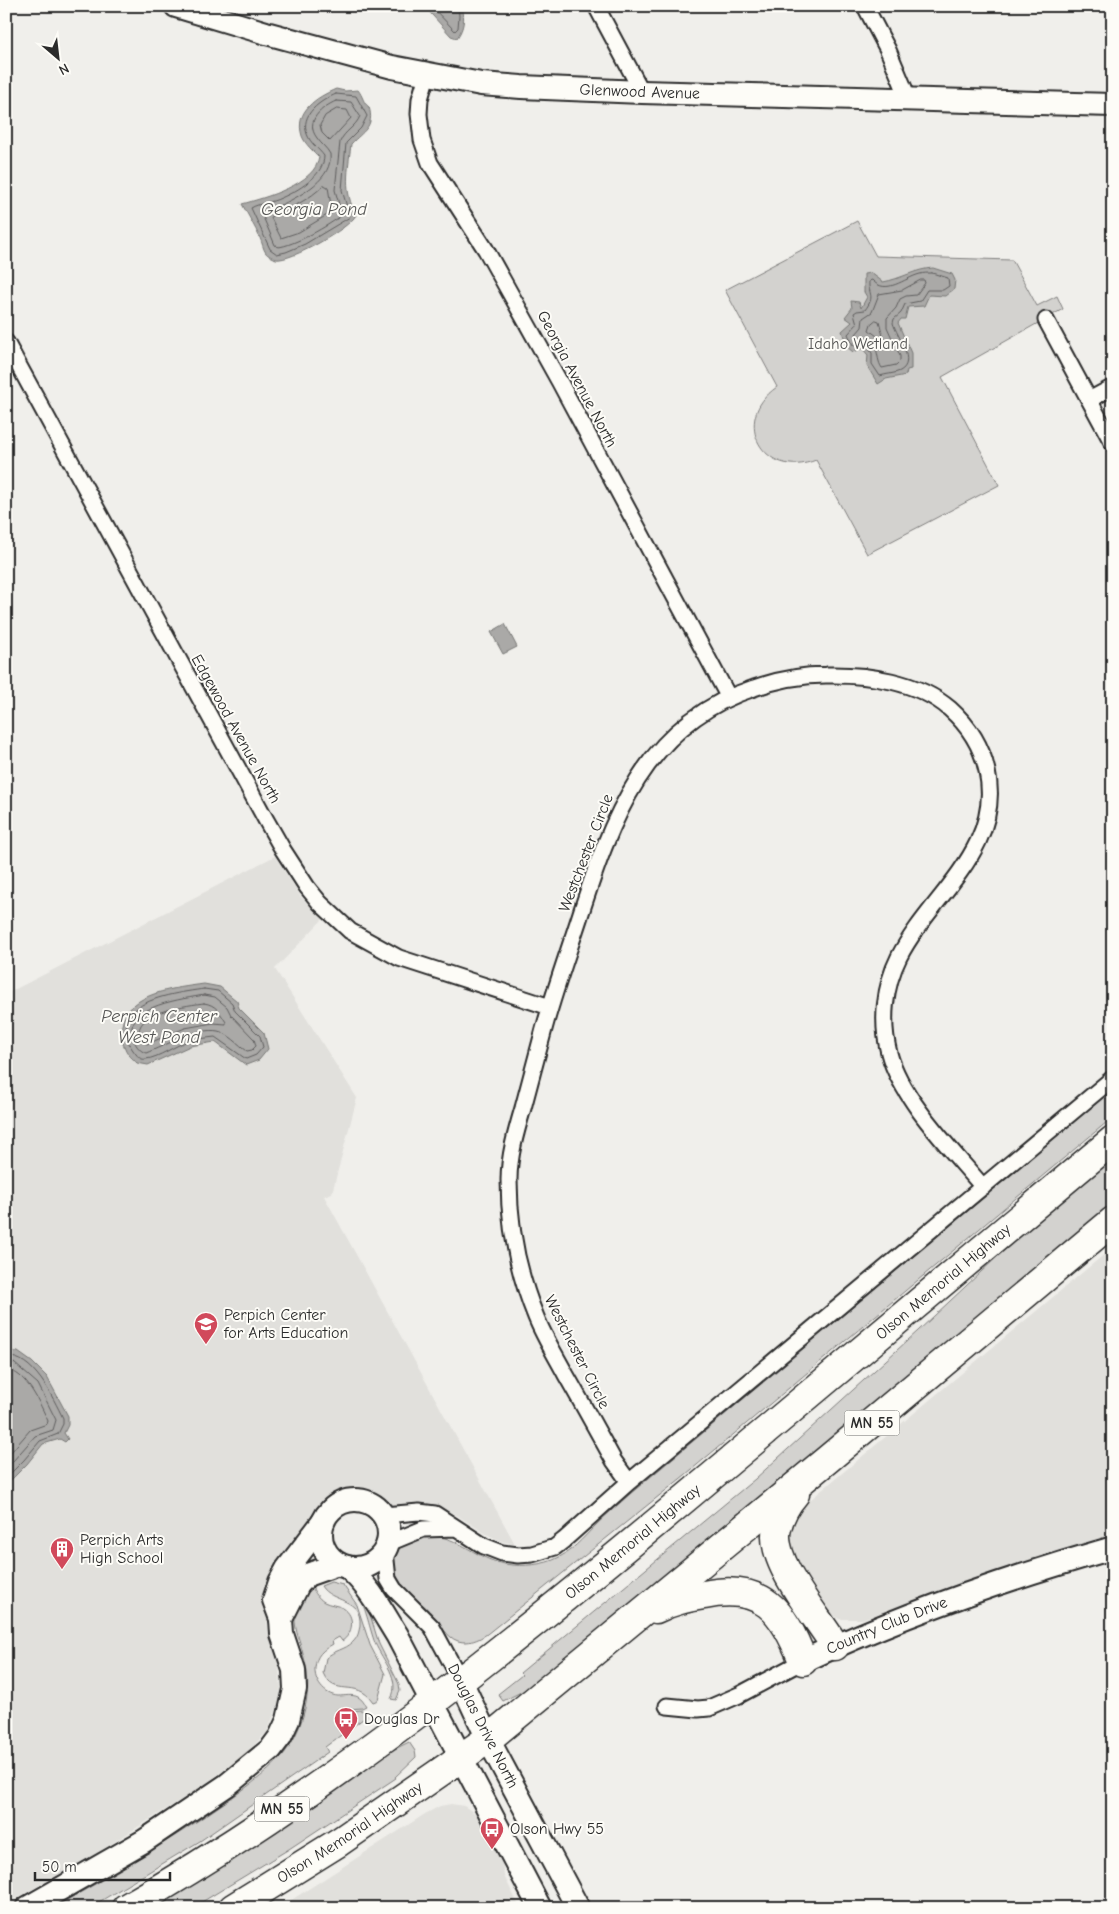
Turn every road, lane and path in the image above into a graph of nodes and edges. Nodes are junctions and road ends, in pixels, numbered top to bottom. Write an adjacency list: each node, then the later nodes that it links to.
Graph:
1 (176, 6): 4 (street, Glenwood Avenue)
2 (596, 6): 5 (street)
3 (865, 6): 6 (street)
4 (427, 75): 5 (street, Glenwood Avenue); 13 (street, Georgia Avenue North)
5 (642, 92): 6 (street, Glenwood Avenue)
6 (909, 100): 7 (street, Glenwood Avenue)
7 (1113, 105)
8 (1046, 320): 11 (street)
9 (6, 342): 14 (street, Edgewood Avenue North)
10 (1113, 387): 11 (street)
11 (1089, 400): 12 (street)
12 (1113, 444)
13 (728, 696): 14 (street, Westchester Circle); 17 (street, Westchester Circle)
14 (550, 1007): 20 (street, Westchester Circle)
15 (1113, 1078): 17 (street)
16 (1113, 1140): 31 (highway, Olson Memorial Highway / MN 55)
17 (983, 1187): 20 (street)
18 (1113, 1221): 19 (highway, Olson Memorial Highway / MN 55)
19 (810, 1474): 28 (highway, Olson Memorial Highway / MN 55); 29 (highway)
20 (628, 1482): 23 (street)
21 (384, 1515): 22 (street); 23 (street); 24 (street)
22 (323, 1522): 26 (street); 27 (street)
23 (456, 1528): 24 (street)
24 (387, 1547): 26 (street); 31 (street, Douglas Drive North)
25 (1113, 1548): 29 (street, Country Club Drive)
26 (342, 1566): 27 (street); 32 (street, Douglas Drive North)
27 (281, 1619): 36 (street)
28 (631, 1623): 30 (highway); 34 (highway, Olson Memorial Highway / MN 55)
29 (835, 1646): 30 (street, Country Club Drive)
30 (803, 1661): 33 (street, Country Club Drive)
31 (461, 1681): 32 (highway, Olson Memorial Highway / MN 55); 34 (street, Douglas Drive North)
32 (433, 1703): 35 (street, Douglas Drive North); 37 (highway, Olson Memorial Highway / MN 55)
33 (667, 1706)
34 (488, 1739): 35 (highway, Olson Memorial Highway / MN 55); 40 (street, Douglas Drive North)
35 (461, 1758): 38 (highway, Olson Memorial Highway / MN 55); 39 (street, Douglas Drive North)
36 (27, 1908)
37 (126, 1908)
38 (233, 1908)
39 (540, 1908)
40 (578, 1908)

